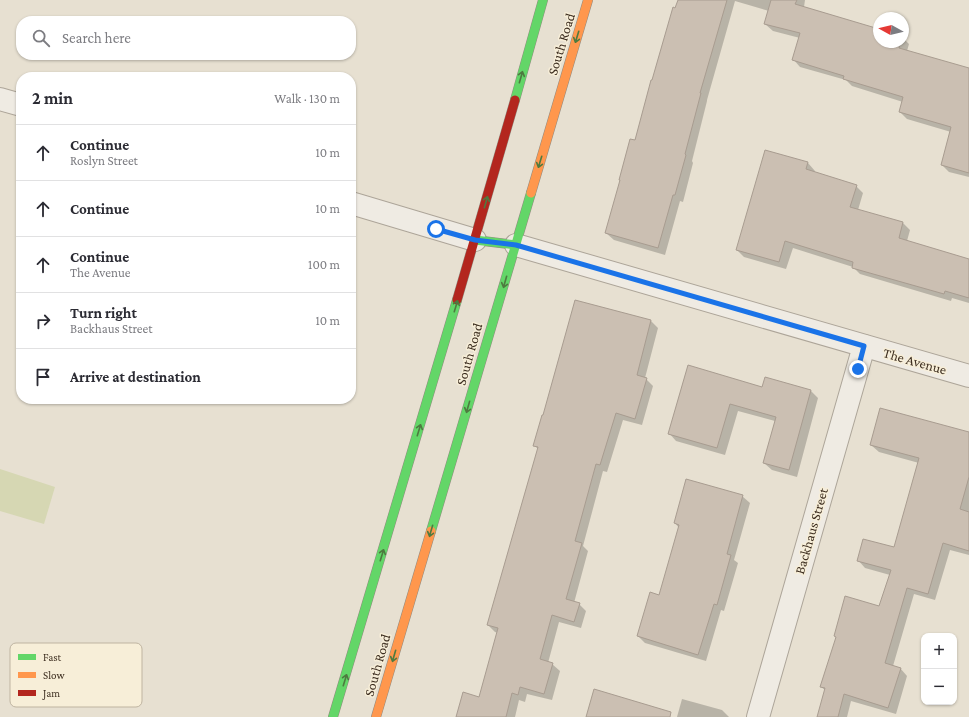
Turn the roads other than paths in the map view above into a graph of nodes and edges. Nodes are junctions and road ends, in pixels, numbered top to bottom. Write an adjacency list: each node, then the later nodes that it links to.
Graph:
1 (543, 0): 6 (main road, South Road, one-way to 1)
2 (588, 0): 7 (main road, South Road, one-way to 7)
3 (0, 99): 4 (street)
4 (16, 104)
5 (356, 204): 6 (street)
6 (475, 240): 7 (main road); 10 (main road, South Road, one-way to 6)
7 (516, 245): 8 (street, The Avenue); 11 (main road, South Road, one-way to 11)
8 (864, 346): 9 (street, The Avenue); 12 (street, Backhaus Street)
9 (969, 376)
10 (333, 717)
11 (376, 717)
12 (758, 717)

